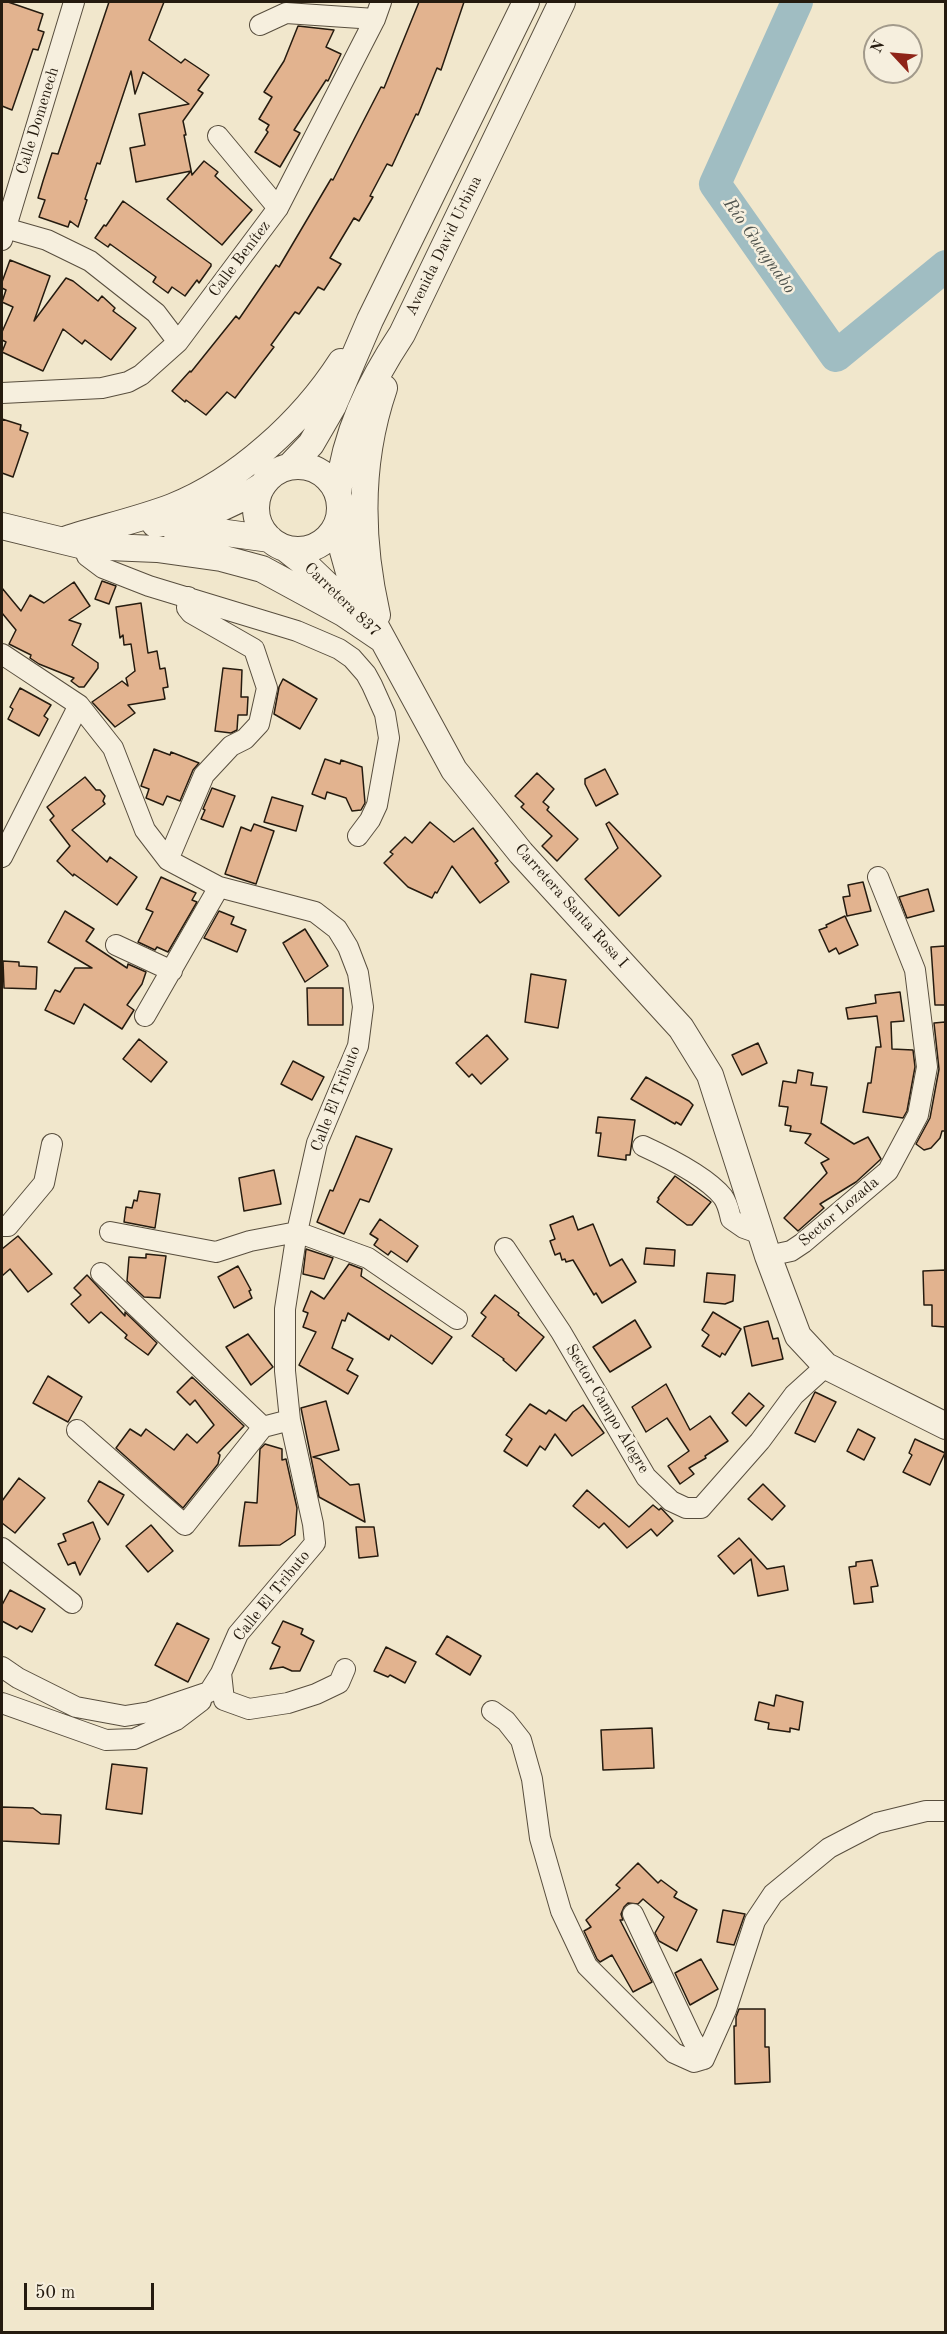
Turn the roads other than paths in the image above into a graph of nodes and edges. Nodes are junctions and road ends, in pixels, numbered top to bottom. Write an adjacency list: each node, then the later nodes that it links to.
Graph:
1 (74, 2): 8 (street, Calle Domenech)
2 (526, 2): 9 (street, Avenida David Urbina)
3 (562, 2): 10 (street, Avenida David Urbina)
4 (378, 10): 5 (street); 7 (street, Calle Benítez)
5 (260, 25)
6 (218, 136): 7 (street)
7 (278, 208): 11 (street, Calle Benítez)
8 (3, 234): 11 (street)
9 (370, 320): 13 (street, Avenida David Urbina); 18 (street)
10 (402, 334): 15 (street, Avenida David Urbina); 21 (street)
11 (178, 342): 12 (street, Calle Benítez)
12 (2, 393)
13 (290, 466): 14 (street); 15 (street)
14 (263, 485): 18 (street, Carretera Santa Rosa I); 19 (street)
15 (338, 493): 16 (street)
16 (339, 519): 19 (street); 21 (street, Carretera 837)
17 (2, 526): 18 (street, Carretera Santa Rosa I)
18 (73, 543): 19 (street, Carretera Santa Rosa I); 20 (street); 21 (street, Carretera Santa Rosa I)
19 (277, 544): 21 (street, Carretera 837)
20 (188, 597): 24 (street); 26 (street)
21 (383, 640): 37 (street, Carretera Santa Rosa I)
22 (2, 654): 23 (street, Calle El Tributo)
23 (79, 705): 25 (street); 26 (street, Calle El Tributo)
24 (358, 837)
25 (2, 857)
26 (168, 860): 28 (street, Calle El Tributo)
27 (878, 877): 37 (street, Sector Lozada)
28 (219, 887): 30 (street); 36 (street, Calle El Tributo)
29 (116, 945): 30 (street)
30 (172, 971): 31 (street)
31 (145, 1016)
32 (52, 1144): 34 (street)
33 (643, 1146): 37 (street)
34 (2, 1226)
35 (110, 1232): 36 (street)
36 (297, 1232): 40 (street); 42 (street, Calle El Tributo)
37 (764, 1245): 41 (street, Carretera Santa Rosa I)
38 (505, 1248): 41 (street, Sector Campo Alegre)
39 (101, 1273): 44 (street)
40 (457, 1319)
41 (826, 1366): 43 (street, Carretera Santa Rosa I)
42 (290, 1420): 44 (street); 50 (street, Calle El Tributo)
43 (945, 1426)
44 (263, 1427): 45 (street)
45 (77, 1430)
46 (2, 1548): 47 (street)
47 (72, 1603)
48 (2, 1667): 51 (street)
49 (345, 1670): 50 (street)
50 (221, 1673): 51 (street, Calle El Tributo)
51 (209, 1692): 52 (street, Calle El Tributo)
52 (2, 1703)
53 (492, 1711): 56 (street)
54 (945, 1810): 56 (street)
55 (633, 1914): 56 (street)
56 (704, 2059)

